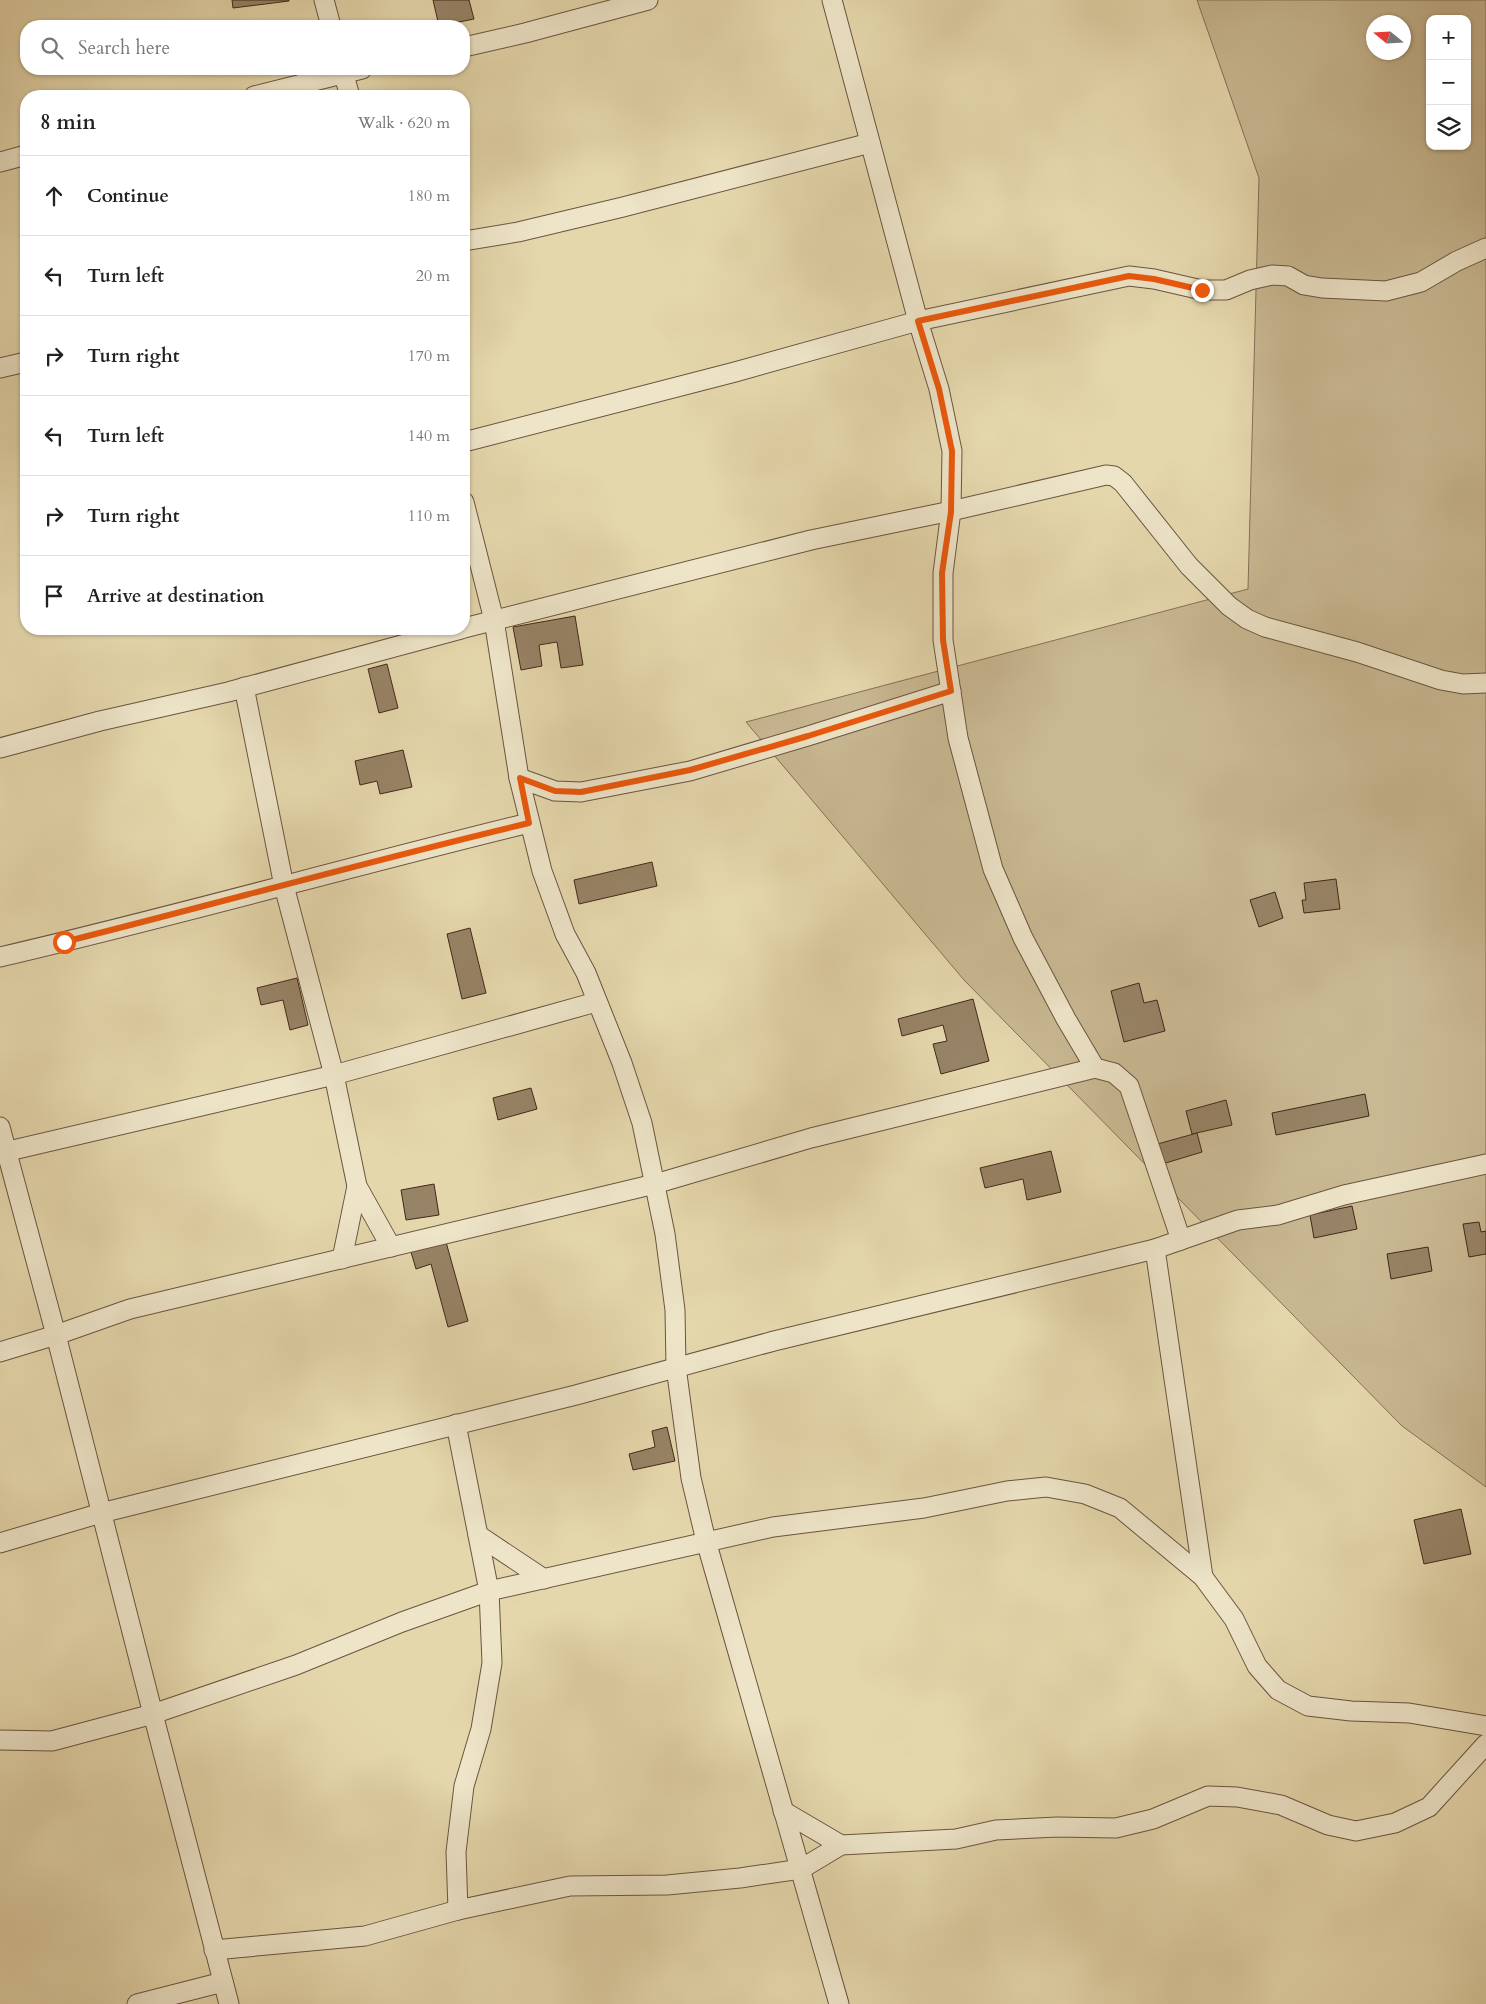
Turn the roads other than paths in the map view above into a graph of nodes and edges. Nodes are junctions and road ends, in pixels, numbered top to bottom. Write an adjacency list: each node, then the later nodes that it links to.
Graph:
1 (324, 0): 4 (street)
2 (648, 0): 5 (street)
3 (832, 0): 10 (street)
4 (329, 20)
5 (470, 45)
6 (329, 75): 8 (street)
7 (344, 75): 9 (street)
8 (275, 90)
9 (348, 90)
10 (870, 143): 13 (street); 15 (street)
11 (20, 157): 12 (street)
12 (0, 162)
13 (470, 240)
14 (1486, 248): 15 (street)
15 (918, 321): 18 (street); 19 (street)
16 (20, 363): 17 (street)
17 (0, 368)
18 (470, 440)
19 (951, 512): 21 (street); 24 (street); 26 (street)
20 (470, 526): 21 (street)
21 (494, 620): 22 (street); 28 (street)
22 (470, 626)
23 (436, 635): 25 (street)
24 (1486, 683)
25 (244, 687): 27 (street); 30 (street)
26 (951, 691): 28 (street); 33 (street)
27 (0, 748)
28 (520, 778): 29 (street)
29 (529, 823): 30 (street); 32 (street)
30 (284, 886): 31 (street); 34 (street)
31 (0, 957)
32 (596, 1002): 34 (street); 38 (street)
33 (1095, 1068): 38 (street); 40 (street)
34 (334, 1075): 36 (street); 39 (street)
35 (0, 1127): 36 (street)
36 (3, 1152): 44 (street)
37 (1486, 1164): 40 (street)
38 (655, 1184): 41 (street); 46 (street)
39 (357, 1186): 41 (street); 43 (street)
40 (1180, 1240): 42 (street)
41 (391, 1248): 43 (street)
42 (1154, 1249): 46 (street); 52 (street)
43 (342, 1259): 44 (street)
44 (56, 1335): 45 (street); 48 (street)
45 (0, 1352)
46 (676, 1367): 47 (street); 50 (street)
47 (456, 1424): 48 (street); 49 (street)
48 (101, 1513): 51 (street); 55 (street)
49 (478, 1535): 53 (street); 54 (street)
50 (706, 1541): 52 (street); 53 (street); 59 (street)
51 (0, 1543)
52 (1203, 1577): 56 (street)
53 (544, 1579): 54 (street)
54 (489, 1592): 55 (street); 62 (street)
55 (152, 1714): 57 (street); 63 (street)
56 (1486, 1726)
57 (0, 1740)
58 (1486, 1744): 60 (street)
59 (783, 1811): 60 (street); 61 (street)
60 (841, 1845): 61 (street)
61 (801, 1868): 62 (street); 67 (street)
62 (458, 1910): 63 (street)
63 (214, 1950): 64 (street)
64 (223, 1982): 65 (street); 66 (street)
65 (137, 2004)
66 (229, 2004)
67 (839, 2004)

